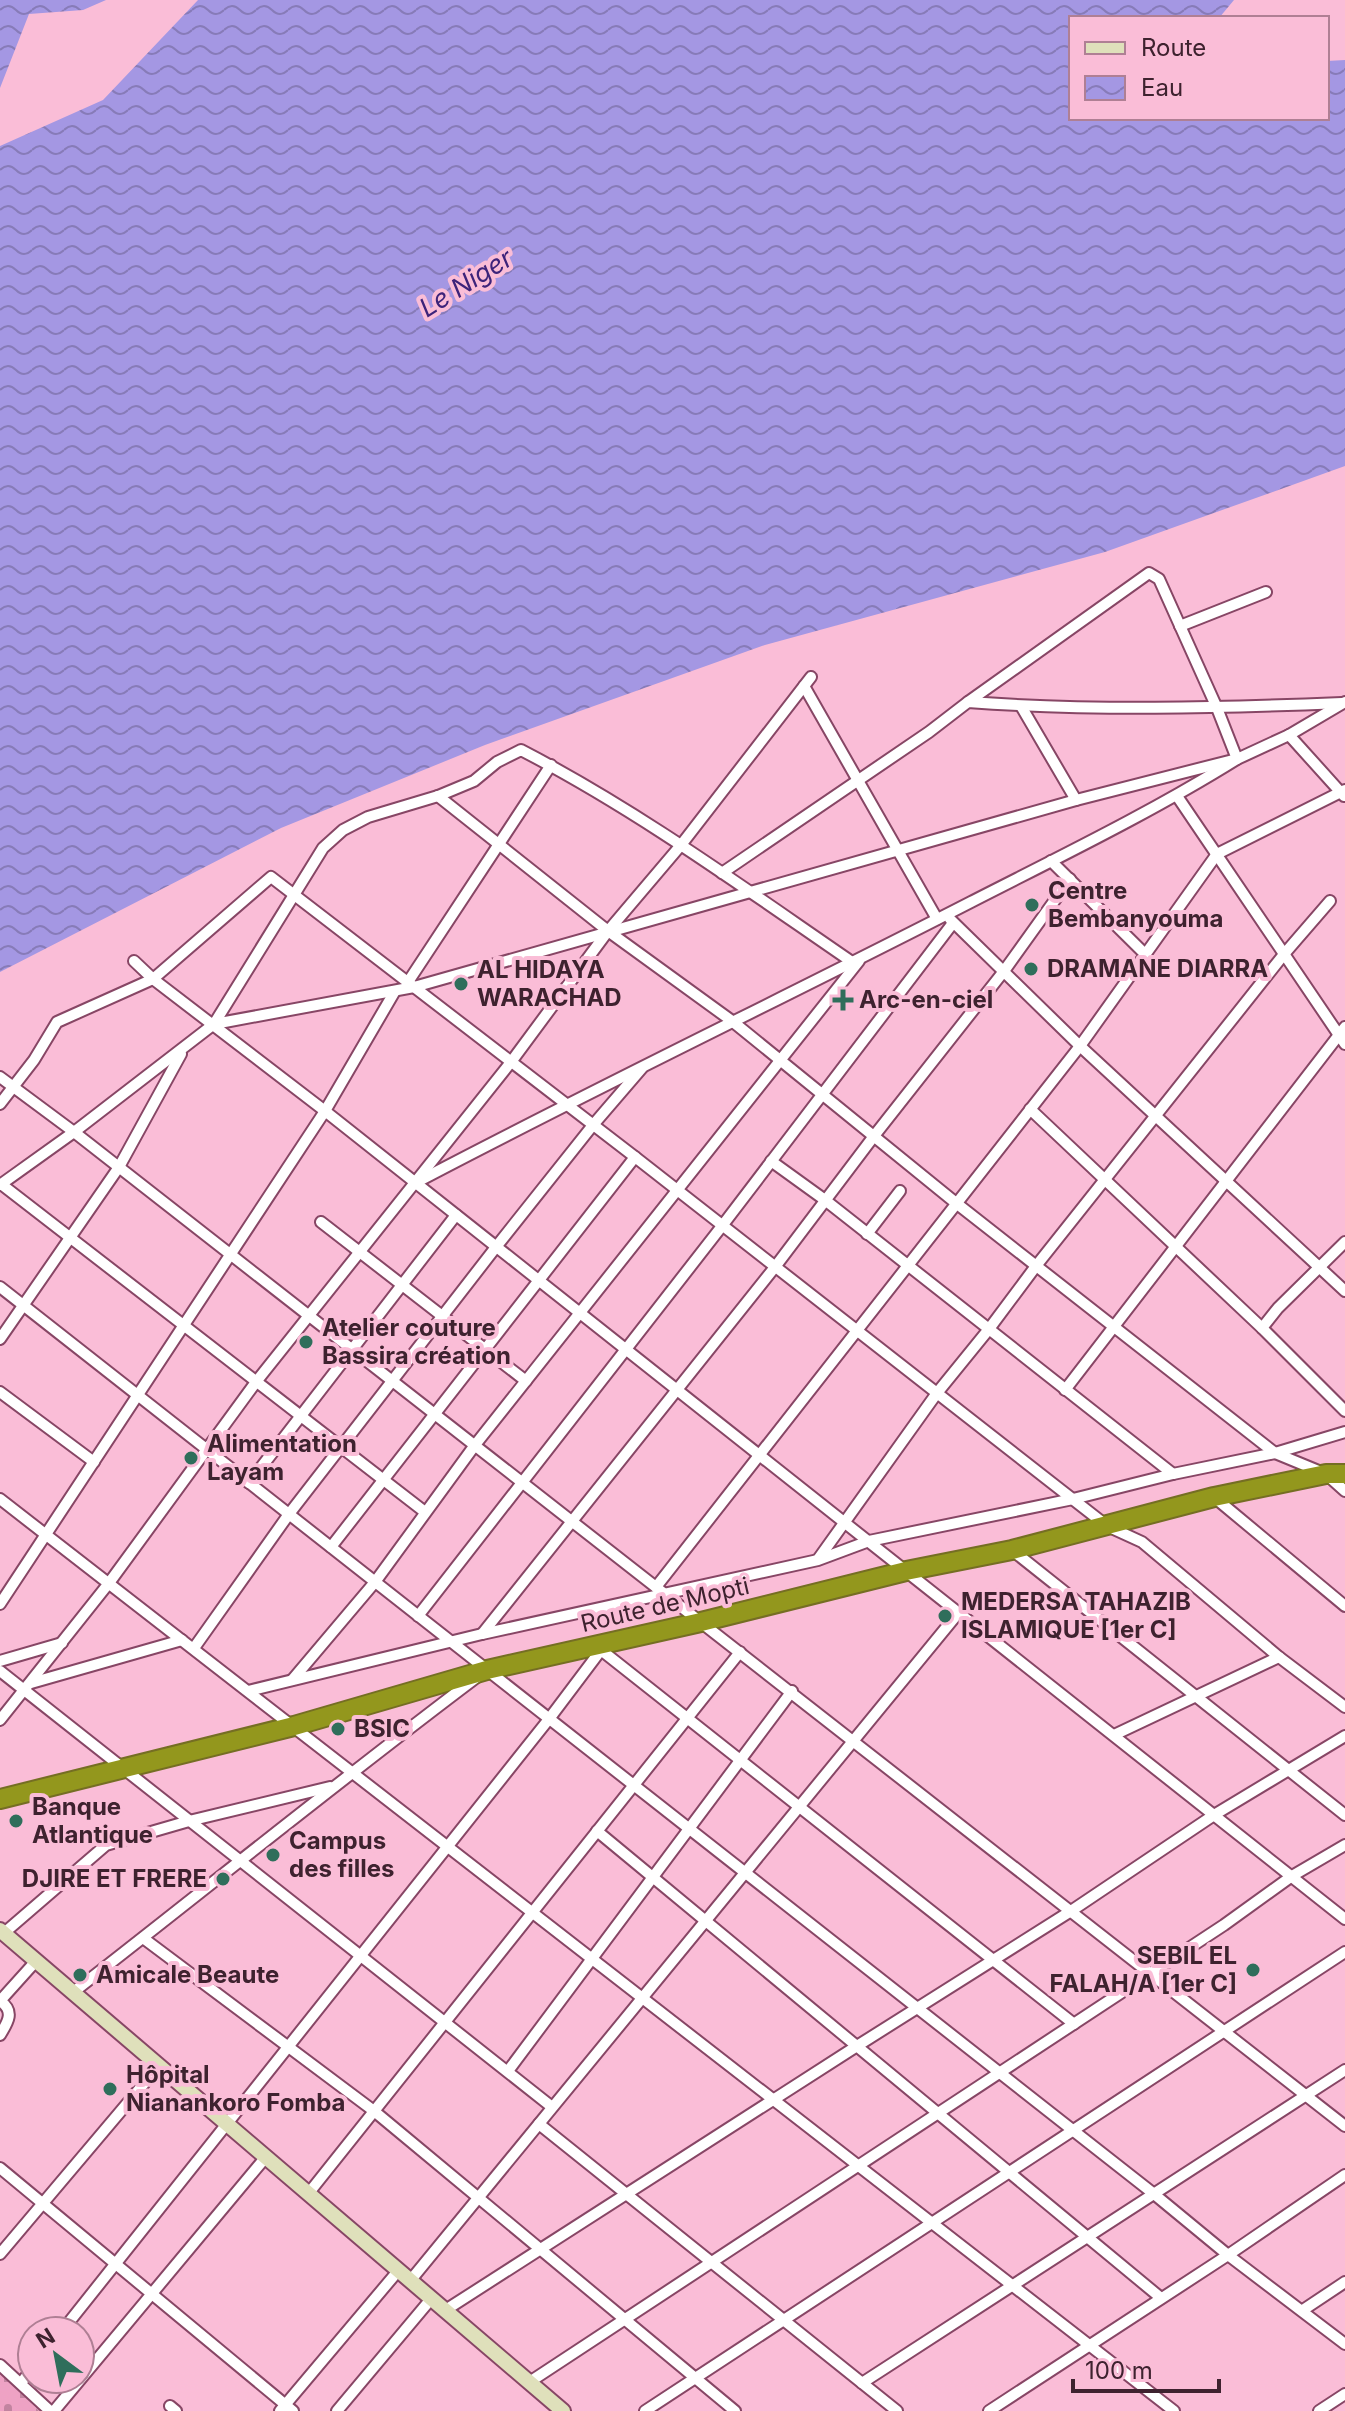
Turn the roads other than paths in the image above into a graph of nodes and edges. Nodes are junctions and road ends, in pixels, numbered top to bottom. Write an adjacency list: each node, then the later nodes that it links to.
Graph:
1 (1266, 592): 2 (street)
2 (1180, 626): 5 (street); 8 (street)
3 (811, 677): 4 (street)
4 (804, 686): 12 (street); 18 (street)
5 (968, 702): 7 (street); 12 (street)
6 (1344, 703): 8 (street); 9 (street)
7 (1021, 706): 8 (street); 16 (street)
8 (1217, 708): 10 (street)
9 (1289, 735): 10 (street); 13 (street)
10 (1237, 759): 15 (street); 16 (street)
11 (551, 765): 14 (street); 17 (street); 18 (street)
12 (858, 779): 19 (street); 22 (street)
13 (1343, 793): 20 (street)
14 (438, 796): 17 (street); 25 (street)
15 (1177, 796): 20 (street); 21 (street)
16 (1076, 800): 19 (street)
17 (498, 845): 28 (street); 36 (street)
18 (681, 845): 22 (street); 28 (street)
19 (897, 850): 24 (street); 27 (street)
20 (1217, 854): 29 (street); 30 (street)
21 (1051, 861): 23 (street); 27 (street)
22 (722, 873): 24 (street)
23 (1070, 879): 30 (street); 34 (street)
24 (749, 892): 28 (street); 33 (street)
25 (296, 896): 35 (street); 36 (street); 39 (street)
26 (1330, 901): 29 (street)
27 (945, 919): 31 (street); 34 (street); 48 (street)
28 (608, 931): 36 (street); 38 (street); 44 (street)
29 (1285, 953): 40 (street); 53 (street)
30 (1146, 955): 41 (street)
31 (862, 957): 33 (street); 43 (street)
32 (134, 961): 35 (street)
33 (852, 962): 38 (street)
34 (1004, 971): 41 (street); 56 (street)
35 (153, 979): 39 (street); 47 (street)
36 (411, 984): 37 (street); 44 (street)
37 (395, 991): 39 (street); 52 (street)
38 (732, 1021): 43 (street); 45 (street)
39 (214, 1024): 42 (street); 52 (street)
40 (1343, 1035): 61 (street)
41 (1080, 1046): 51 (street); 53 (street)
42 (183, 1049): 55 (street); 59 (street)
43 (780, 1060): 48 (street); 64 (street)
44 (511, 1062): 50 (street); 62 (street)
45 (645, 1064): 50 (street); 54 (street)
46 (0, 1077): 47 (street)
47 (12, 1087): 49 (street); 55 (street)
48 (823, 1093): 56 (street); 58 (street)
49 (0, 1104)
50 (565, 1104): 54 (street); 62 (street)
51 (1030, 1109): 60 (street); 67 (street)
52 (325, 1111): 62 (street); 77 (street)
53 (1155, 1116): 60 (street); 61 (street)
54 (593, 1125): 57 (street); 74 (street)
55 (74, 1132): 59 (street); 63 (street)
56 (874, 1136): 66 (street); 67 (street)
57 (635, 1157): 64 (street); 82 (street)
58 (771, 1161): 66 (street); 70 (street)
59 (119, 1167): 72 (street); 77 (street)
60 (1104, 1181): 75 (street); 79 (street)
61 (1228, 1181): 75 (street); 81 (street)
62 (415, 1183): 68 (street); 76 (street)
63 (0, 1184): 72 (street)
64 (678, 1191): 70 (street); 87 (street)
65 (900, 1191): 71 (street)
66 (825, 1200): 71 (street); 80 (street)
67 (956, 1203): 78 (street); 79 (street)
68 (456, 1215): 74 (street); 83 (street)
69 (321, 1222): 76 (street)
70 (722, 1226): 80 (street); 98 (street)
71 (867, 1234): 78 (street)
72 (69, 1237): 86 (street); 91 (street)
73 (1345, 1242): 81 (street)
74 (496, 1247): 82 (street); 89 (street)
75 (1175, 1248): 90 (street); 92 (street)
76 (360, 1252): 83 (street); 88 (street)
77 (232, 1255): 88 (street); 91 (street)
78 (907, 1266): 93 (street); 94 (street)
79 (1036, 1266): 90 (street); 93 (street)
80 (775, 1267): 94 (street); 102 (street)
81 (1319, 1267): 85 (street); 92 (street)
82 (537, 1279): 87 (street); 96 (street)
83 (403, 1285): 89 (street); 97 (street)
84 (0, 1287): 86 (street)
85 (1345, 1291)
86 (22, 1305): 95 (street); 106 (street)
87 (580, 1313): 98 (street); 99 (street)
88 (309, 1315): 97 (street); 100 (street)
89 (443, 1317): 96 (street); 101 (street)
90 (1113, 1325): 103 (street); 114 (street)
91 (184, 1326): 100 (street); 106 (street)
92 (1262, 1328): 107 (street)
93 (989, 1329): 103 (street); 105 (street)
94 (856, 1330): 105 (street); 115 (street)
95 (0, 1339)
96 (484, 1348): 99 (street); 108 (street)
97 (352, 1349): 101 (street); 109 (street)
98 (625, 1349): 102 (street); 122 (street)
99 (526, 1381): 111 (street)
100 (256, 1382): 109 (street); 113 (street)
101 (394, 1382): 108 (street); 112 (street)
102 (676, 1389): 115 (street); 129 (street)
103 (1065, 1390): 118 (street)
104 (0, 1392): 116 (street)
105 (937, 1393): 126 (street); 130 (street)
106 (138, 1395): 113 (street); 116 (street)
107 (1345, 1411)
108 (434, 1413): 111 (street); 120 (street)
109 (300, 1416): 112 (street); 121 (street)
110 (1345, 1432): 114 (street)
111 (475, 1445): 122 (street); 127 (street)
112 (341, 1447): 120 (street); 128 (street)
113 (206, 1449): 121 (street); 139 (street)
114 (1275, 1453): 118 (street); 119 (street)
115 (759, 1454): 130 (street); 140 (street)
116 (94, 1462): 132 (street)
117 (1345, 1471): 119 (highway, Route de Mopti)
118 (1173, 1474): 126 (street)
119 (1326, 1474): 123 (street); 124 (highway, Route de Mopti)
120 (382, 1479): 127 (street); 134 (street)
121 (249, 1483): 128 (street)
122 (523, 1483): 129 (street); 144 (street)
123 (1345, 1491)
124 (1214, 1497): 131 (highway, Route de Mopti); 142 (street)
125 (0, 1499): 132 (street)
126 (1073, 1499): 131 (street); 133 (street)
127 (425, 1512): 138 (street)
128 (289, 1514): 134 (street); 151 (street)
129 (574, 1522): 140 (street); 146 (street)
130 (845, 1522): 133 (street); 136 (street)
131 (1107, 1526): 135 (highway, Route de Mopti); 153 (street)
132 (47, 1534): 139 (street); 141 (street)
133 (869, 1541): 136 (street); 137 (street)
134 (331, 1547): 138 (street)
135 (1012, 1550): 137 (highway, Route de Mopti); 161 (street)
136 (818, 1560): 140 (street)
137 (906, 1571): 143 (street); 145 (highway, Route de Mopti)
138 (375, 1582): 144 (street); 157 (street)
139 (109, 1583): 147 (street); 149 (street)
140 (660, 1590): 145 (street); 146 (street)
141 (0, 1604)
142 (1345, 1606)
143 (959, 1612): 167 (street); 169 (street)
144 (418, 1616): 148 (street)
145 (701, 1622): 150 (highway, Route de Mopti); 152 (street)
146 (482, 1634): 148 (street)
147 (182, 1640): 151 (street); 158 (street)
148 (451, 1642): 155 (street); 157 (street)
149 (62, 1643): 154 (street); 158 (street)
150 (603, 1647): 155 (highway, Route de Mopti); 163 (street); 164 (street)
151 (194, 1648): 159 (street)
152 (740, 1652): 160 (street); 163 (street)
153 (1279, 1657): 161 (street); 162 (street)
154 (0, 1661)
155 (487, 1670): 164 (street); 166 (highway, Route de Mopti); 172 (street)
156 (0, 1671): 158 (street)
157 (293, 1679): 159 (street)
158 (26, 1687): 165 (street); 171 (street)
159 (248, 1691): 166 (street)
160 (792, 1691): 169 (street); 170 (street)
161 (1195, 1697): 167 (street); 173 (street)
162 (1345, 1707)
163 (687, 1718): 170 (street); 175 (street)
164 (549, 1719): 175 (street); 184 (street)
165 (0, 1720)
166 (294, 1726): 171 (highway, Route de Mopti); 172 (street)
167 (1114, 1735): 178 (street)
168 (1345, 1736): 173 (street)
169 (853, 1741): 177 (street); 189 (street)
170 (741, 1759): 177 (street); 181 (street)
171 (122, 1767): 176 (highway, Route de Mopti); 180 (street)
172 (352, 1771): 174 (street); 184 (street)
173 (1289, 1772): 178 (street); 179 (street)
174 (335, 1785): 180 (street); 185 (street)
175 (634, 1785): 181 (street); 182 (street)
176 (0, 1799)
177 (799, 1807): 186 (street); 198 (street)
178 (1214, 1815): 188 (street); 189 (street)
179 (1345, 1815)
180 (189, 1821): 185 (street); 193 (street)
181 (689, 1828): 186 (street); 187 (street)
182 (597, 1831): 187 (street); 190 (street)
183 (1345, 1845): 188 (street)
184 (447, 1846): 190 (street); 196 (street)
185 (242, 1862): 194 (street); 196 (street)
186 (745, 1872): 192 (street); 203 (street)
187 (654, 1876): 192 (street); 197 (street)
188 (1292, 1876): 191 (street); 200 (street)
189 (1071, 1911): 198 (street); 200 (street)
190 (533, 1912): 197 (street); 204 (street)
191 (1345, 1919)
192 (705, 1921): 202 (street); 209 (street)
193 (2, 1931): 199 (street)
194 (143, 1938): 201 (street); 208 (street)
195 (1345, 1952): 206 (street)
196 (360, 1955): 204 (street); 208 (street)
197 (593, 1957): 202 (street); 212 (street)
198 (993, 1960): 203 (street); 205 (street)
199 (36, 1961): 201 (street); 207 (street)
200 (1150, 1973): 205 (street); 206 (street)
201 (72, 1993): 210 (street)
202 (643, 1997): 215 (street); 216 (street)
203 (917, 2008): 209 (street); 213 (street)
204 (445, 2022): 212 (street); 217 (street)
205 (1074, 2024): 213 (street)
206 (1225, 2032): 214 (street); 222 (street)
207 (0, 2035)
208 (288, 2046): 217 (street); 220 (street)
209 (857, 2046): 215 (street); 218 (street)
210 (158, 2067): 220 (street); 232 (street)
211 (1345, 2070): 214 (street)
212 (508, 2071): 216 (street)
213 (1000, 2073): 218 (street); 222 (street)
214 (1307, 2095): 221 (street); 229 (street)
215 (775, 2099): 224 (street); 230 (street)
216 (552, 2107): 219 (street)
217 (374, 2111): 228 (street); 231 (street)
218 (939, 2113): 224 (street); 226 (street)
219 (539, 2124): 230 (street); 231 (street)
220 (226, 2125): 223 (street); 239 (street)
221 (1345, 2126)
222 (1074, 2131): 226 (street); 229 (street)
223 (265, 2158): 228 (street); 243 (street)
224 (859, 2165): 233 (street); 238 (street)
225 (0, 2168): 232 (street)
226 (1011, 2172): 233 (street); 234 (street)
227 (1345, 2175): 237 (street)
228 (308, 2194): 240 (street)
229 (1154, 2194): 234 (street); 237 (street)
230 (626, 2195): 235 (street); 238 (street)
231 (478, 2198): 235 (street); 240 (street)
232 (43, 2203): 236 (street); 239 (street)
233 (933, 2222): 242 (street); 250 (street)
234 (1089, 2236): 242 (street); 244 (street)
235 (540, 2250): 247 (street); 249 (street)
236 (0, 2254)
237 (1228, 2255): 244 (street); 246 (street)
238 (711, 2262): 249 (street); 250 (street)
239 (115, 2263): 243 (street); 248 (street)
240 (404, 2276): 245 (street); 260 (street)
241 (1345, 2282): 246 (street)
242 (1013, 2285): 252 (street); 257 (street)
243 (152, 2294): 260 (street); 261 (street)
244 (1161, 2298): 252 (street)
245 (431, 2299): 247 (street); 262 (street)
246 (1303, 2310): 251 (street)
247 (444, 2311): 256 (street)
248 (74, 2315)
249 (624, 2319): 254 (street); 256 (street)
250 (784, 2320): 254 (street); 257 (street)
251 (1345, 2344)
252 (1088, 2346): 267 (street); 268 (street)
253 (0, 2365): 255 (street)
254 (696, 2378): 264 (street); 265 (street)
255 (16, 2379)
256 (528, 2383): 263 (street)
257 (862, 2383): 266 (street)
258 (1345, 2394): 269 (street)
259 (34, 2395): 261 (street)
260 (286, 2409)
261 (52, 2411)
262 (337, 2411)
263 (563, 2411)
264 (645, 2411)
265 (735, 2411)
266 (897, 2411)
267 (989, 2411)
268 (1174, 2411)
269 (1319, 2411)

